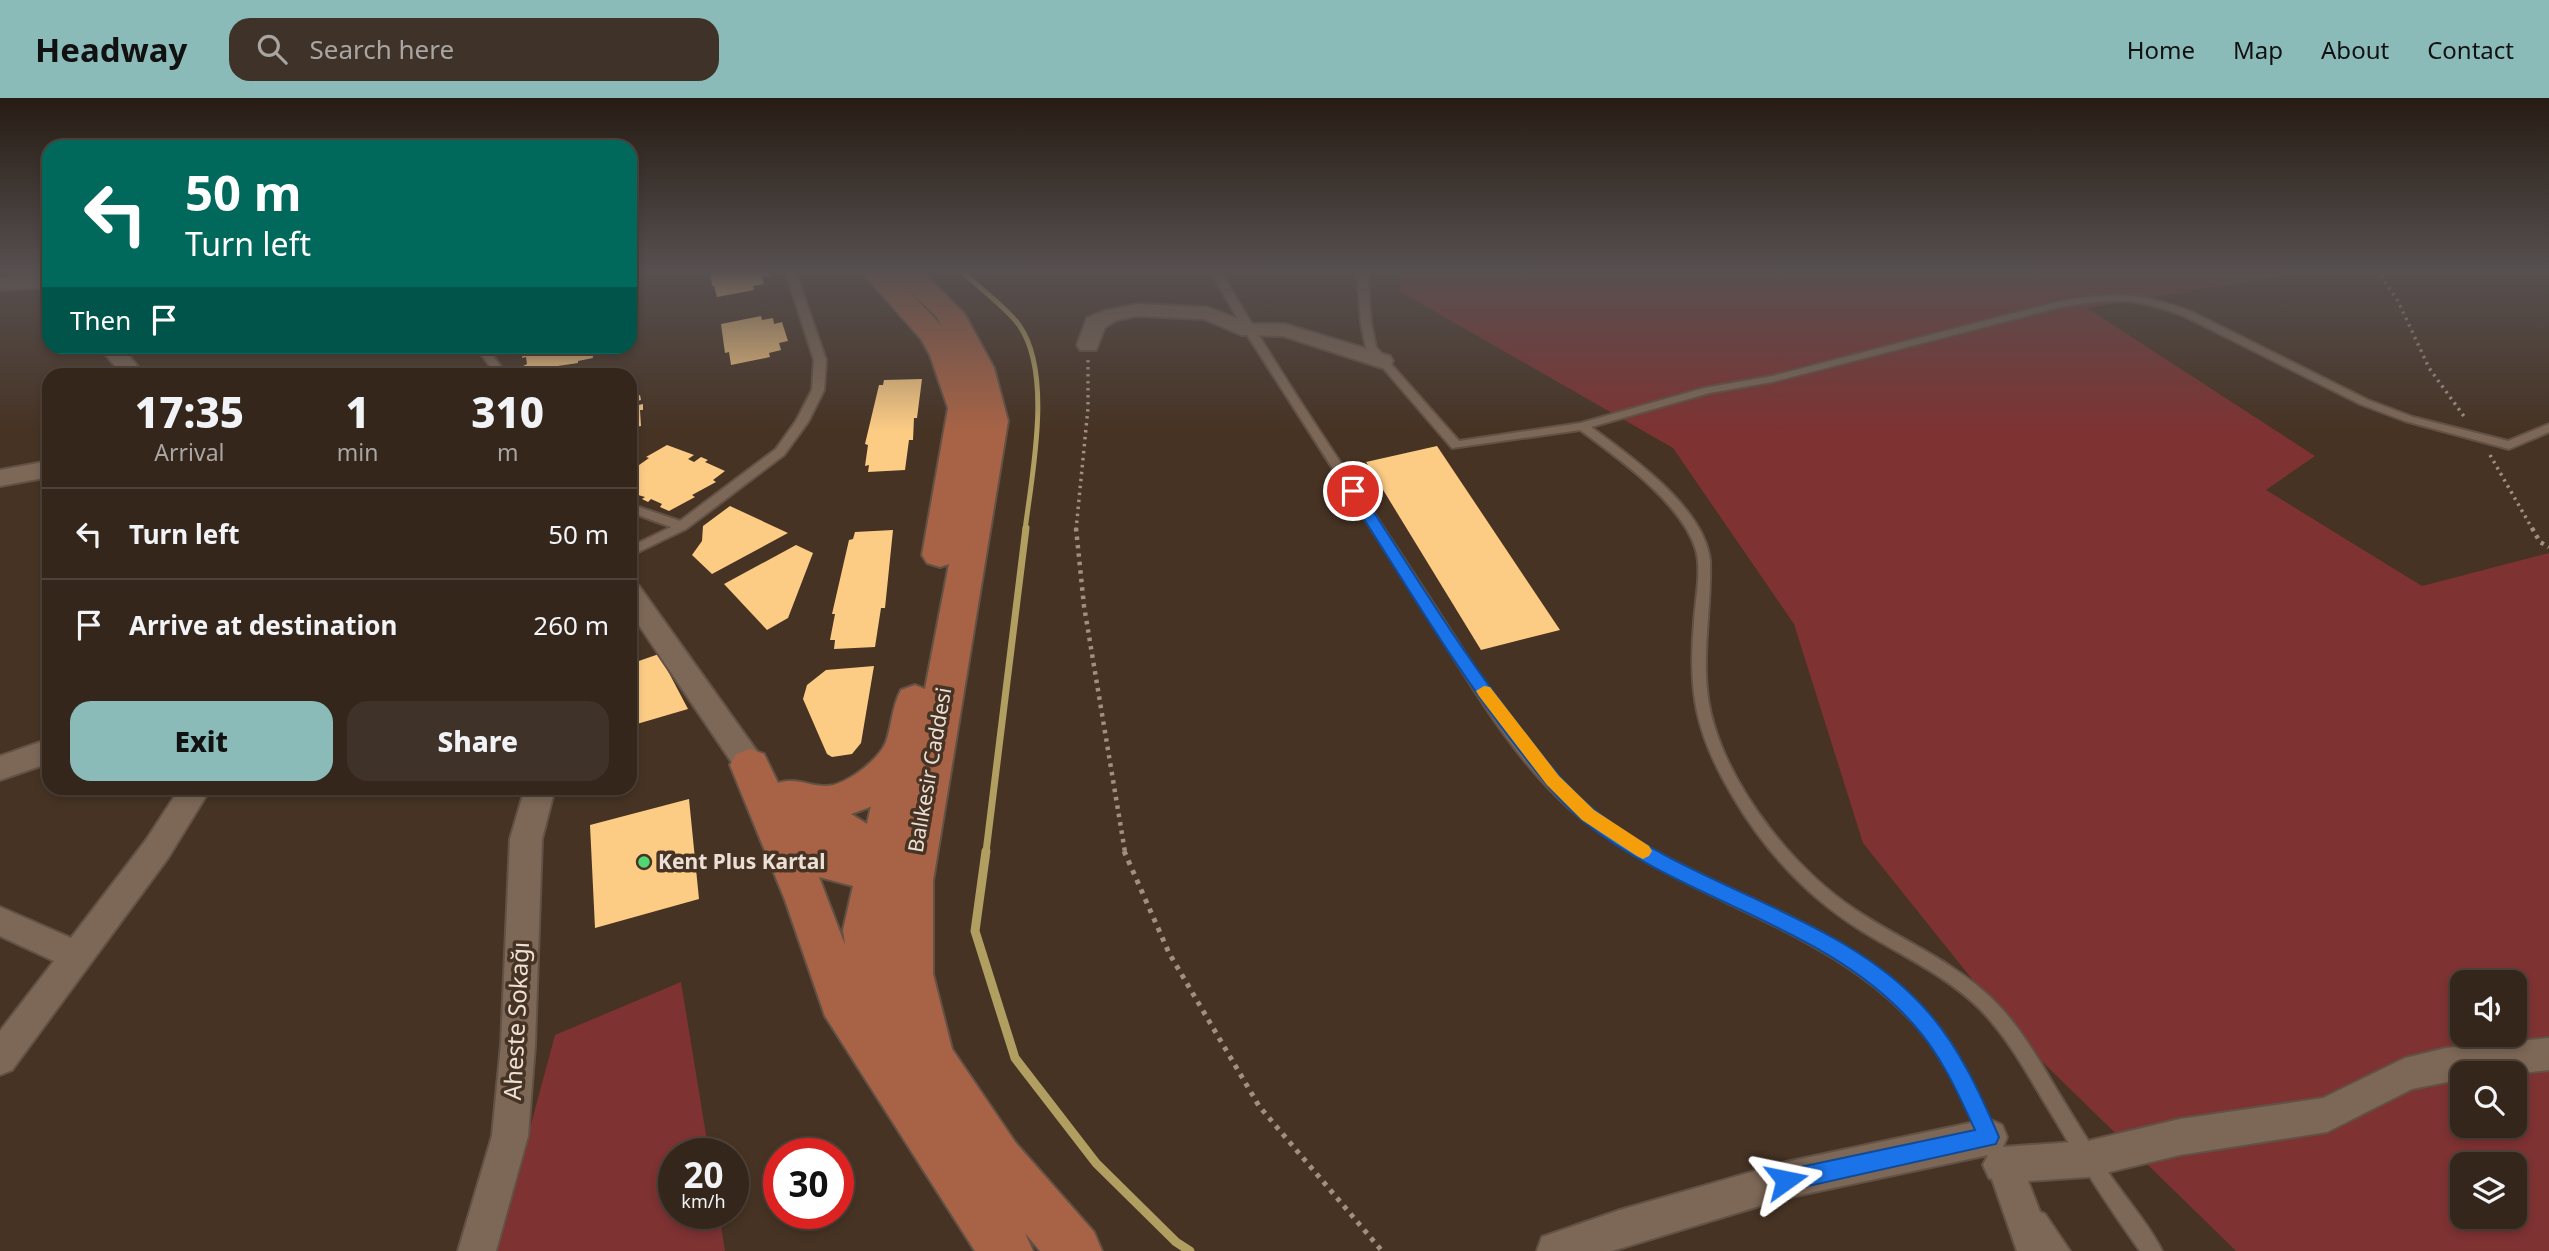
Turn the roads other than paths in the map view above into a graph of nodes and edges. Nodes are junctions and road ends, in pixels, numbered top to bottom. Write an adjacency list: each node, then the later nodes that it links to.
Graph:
1 (808, 324): 20 (lane)
2 (924, 324): 23 (main road, Balıkesir Caddesi)
3 (955, 324): 30 (main road, Balıkesir Caddesi)
4 (1095, 324): 11 (street)
5 (1234, 324): 10 (street)
6 (1245, 324): 10 (lane)
7 (1366, 324): 13 (lane)
8 (1984, 324): 15 (lane)
9 (2209, 324): 16 (lane)
10 (1249, 330): 13 (street); 37 (lane)
11 (1088, 345)
12 (116, 354): 14 (street)
13 (1382, 360): 15 (lane)
14 (128, 368)
15 (1582, 426): 36 (lane)
16 (2549, 428)
17 (42, 470): 18 (street)
18 (0, 478)
19 (637, 510): 20 (lane)
20 (682, 526): 21 (lane)
21 (637, 548)
22 (637, 602): 25 (street)
23 (907, 748): 29 (main road); 30 (main road, Balıkesir Caddesi)
24 (42, 753): 26 (street)
25 (750, 765): 29 (main road)
26 (0, 768)
27 (191, 795): 32 (street)
28 (538, 795): 38 (street, Aheste Sokağı)
29 (783, 808): 30 (main road); 35 (main road)
30 (895, 854): 35 (main road, Balıkesir Caddesi); 40 (main road)
31 (0, 920): 32 (street)
32 (77, 956): 34 (street)
33 (2549, 1054): 36 (street)
34 (0, 1059)
35 (885, 1069): 39 (main road, Balıkesir Caddesi)
36 (2088, 1159): 37 (street); 44 (lane)
37 (2000, 1161): 41 (street); 42 (street); 43 (lane)
38 (477, 1251)
39 (1006, 1251)
40 (1075, 1251)
41 (1556, 1251)
42 (2036, 1251)
43 (2060, 1251)
44 (2152, 1251)

